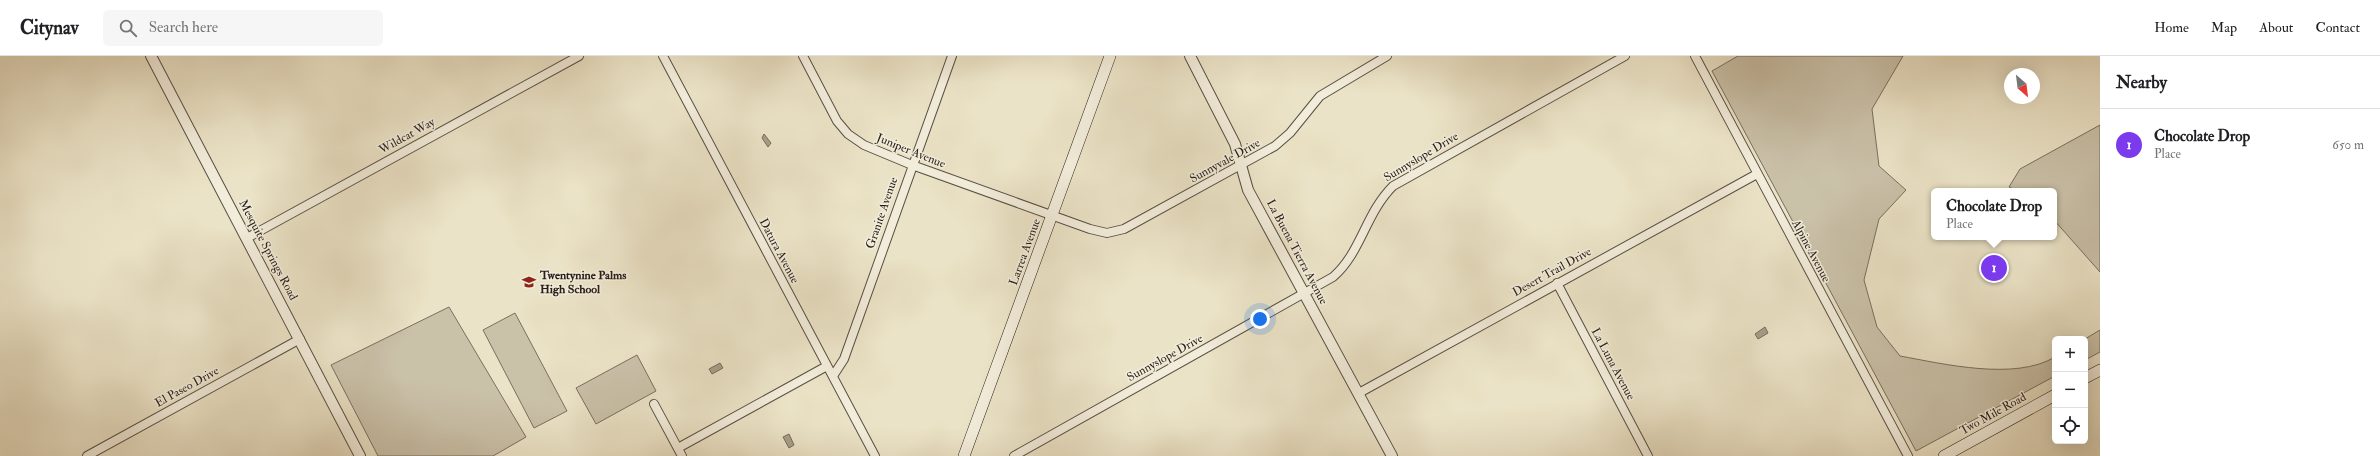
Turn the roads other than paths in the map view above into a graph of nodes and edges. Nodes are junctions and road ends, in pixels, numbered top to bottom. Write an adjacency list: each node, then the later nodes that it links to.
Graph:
1 (152, 56): 15 (street, Mesquite Springs Road)
2 (579, 56): 15 (street, Wildcat Way)
3 (663, 56): 19 (street, Datura Avenue)
4 (804, 56): 11 (street, Juniper Avenue)
5 (952, 56): 11 (street, Granite Avenue)
6 (1110, 56): 14 (main road, Larrea Avenue)
7 (1190, 56): 12 (street, La Buena Tierra Avenue)
8 (1387, 56): 12 (street, Sunnyvale Drive)
9 (1625, 56): 17 (street, Sunnyslope Drive)
10 (1695, 56): 13 (street, Alpine Avenue)
11 (912, 165): 14 (street, Juniper Avenue); 21 (street, Granite Avenue)
12 (1240, 166): 14 (street, Sunnyvale Drive); 17 (street, La Buena Tierra Avenue)
13 (1757, 174): 16 (street, Desert Trail Drive); 35 (street, Alpine Avenue)
14 (1052, 216): 31 (main road, Larrea Avenue)
15 (247, 238): 18 (street, Mesquite Springs Road)
16 (1557, 283): 23 (street, Desert Trail Drive); 34 (street, La Luna Avenue)
17 (1304, 294): 23 (street, La Buena Tierra Avenue); 32 (street, Sunnyslope Drive)
18 (300, 339): 27 (street, El Paseo Drive); 28 (street, Mesquite Springs Road)
19 (827, 366): 21 (street, Datura Avenue); 26 (street)
20 (2100, 370): 22 (main road)
21 (833, 376): 30 (street, Datura Avenue)
22 (2088, 376)
23 (1359, 393): 33 (street, La Buena Tierra Avenue)
24 (2052, 397): 36 (main road, Two Mile Road)
25 (654, 404): 26 (street)
26 (678, 448): 29 (street)
27 (86, 456)
28 (360, 456)
29 (682, 456)
30 (875, 456)
31 (964, 456)
32 (1014, 456)
33 (1392, 456)
34 (1648, 456)
35 (1908, 456)
36 (1944, 456)

